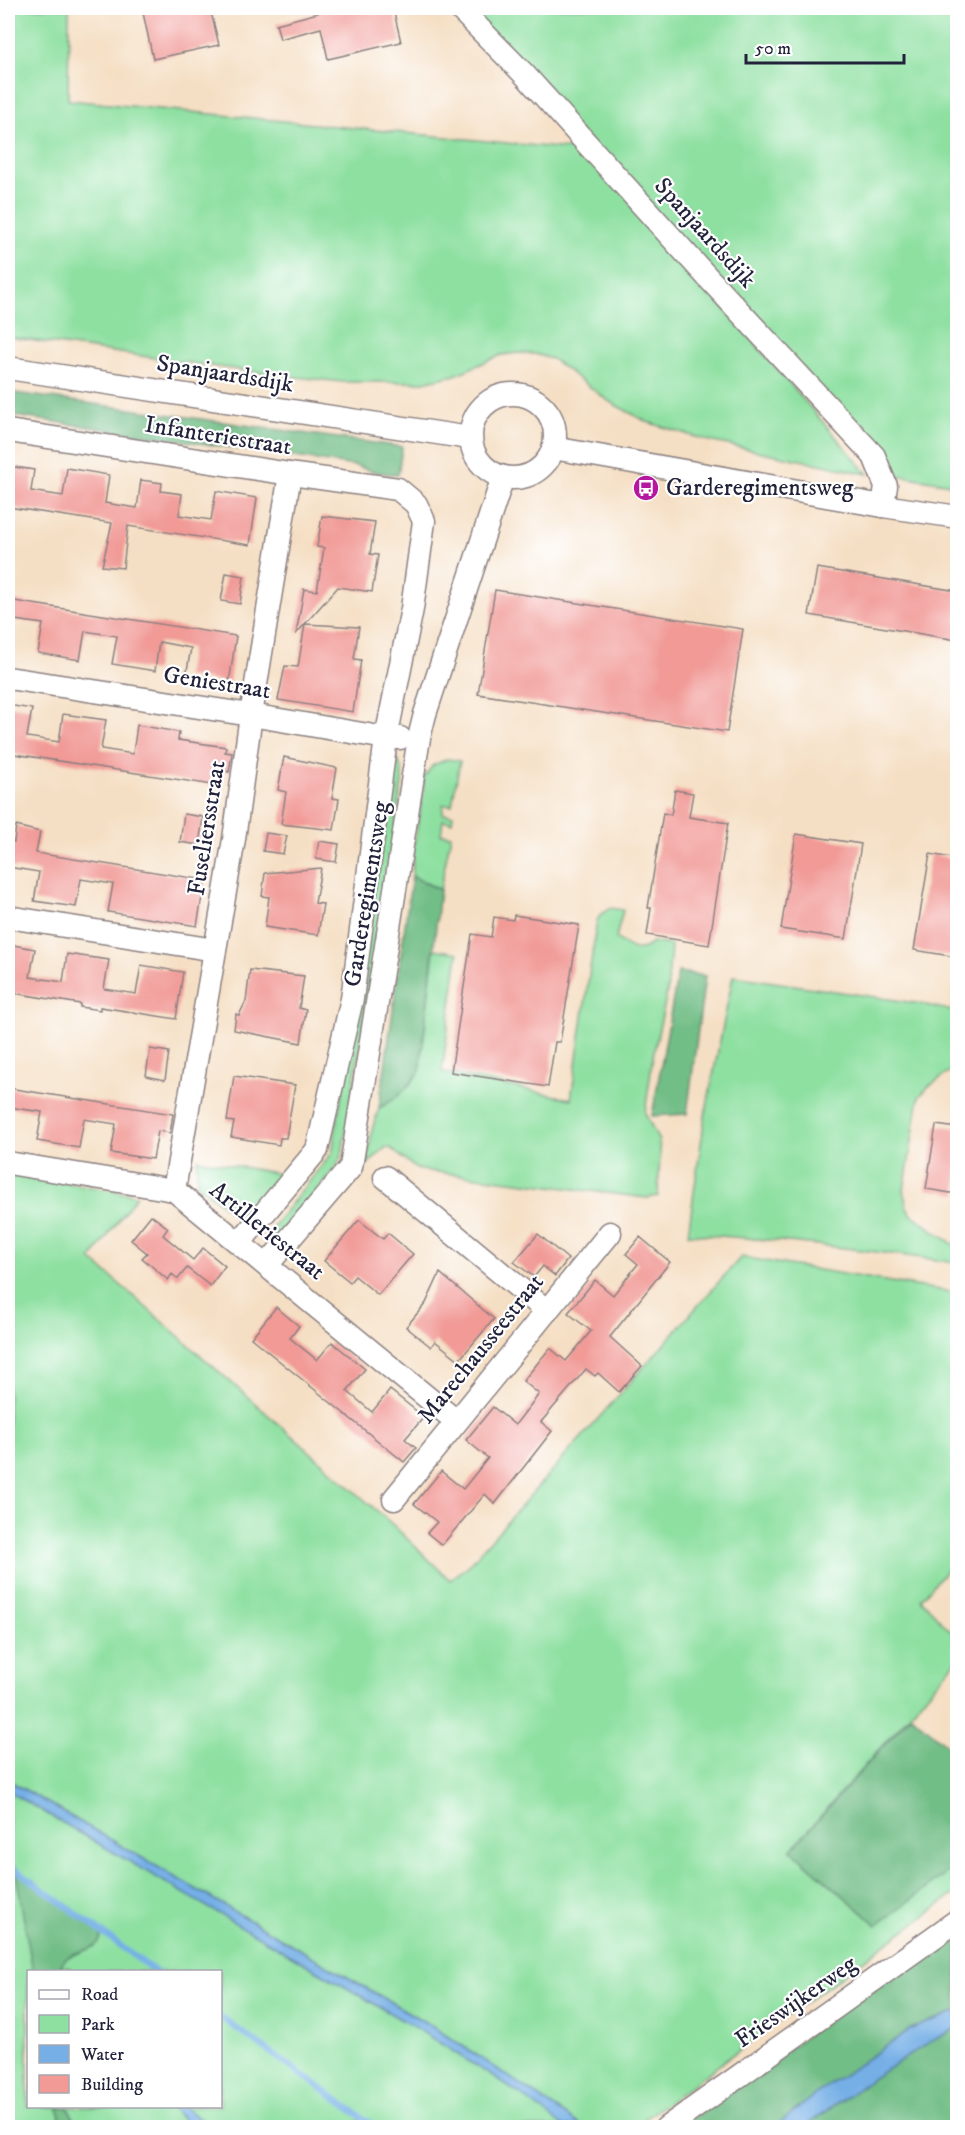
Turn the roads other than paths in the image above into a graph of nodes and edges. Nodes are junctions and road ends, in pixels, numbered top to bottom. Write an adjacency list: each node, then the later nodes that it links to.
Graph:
1 (459, 8): 9 (street, Spanjaardsdijk)
2 (8, 368): 4 (street, Spanjaardsdijk)
3 (8, 431): 6 (street, Infanteriestraat)
4 (470, 438): 5 (street); 7 (street)
5 (553, 448): 7 (street); 9 (street)
6 (290, 474): 8 (street, Infanteriestraat); 12 (street, Fuseliersstraat)
7 (503, 477): 14 (street, Garderegimentsweg)
8 (416, 504): 13 (street, Garderegimentsweg)
9 (883, 506): 10 (street)
10 (957, 517)
11 (8, 678): 12 (street, Geniestraat)
12 (252, 715): 13 (street, Geniestraat); 16 (street, Fuseliersstraat)
13 (386, 738): 14 (street, Geniestraat); 21 (street, Garderegimentsweg)
14 (419, 738): 22 (street, Garderegimentsweg)
15 (8, 917): 16 (street)
16 (215, 950): 19 (street, Fuseliersstraat)
17 (8, 1163): 19 (street, Artilleriestraat)
18 (385, 1177): 23 (street)
19 (174, 1190): 21 (street, Artilleriestraat)
20 (610, 1233): 23 (street, Marechausseestraat)
21 (240, 1242): 22 (street, Artilleriestraat)
22 (267, 1265): 24 (street, Artilleriestraat)
23 (547, 1311): 24 (street, Marechausseestraat)
24 (456, 1421): 25 (street, Marechausseestraat)
25 (394, 1499)
26 (957, 1920): 27 (street, Frieswijkerweg)
27 (666, 2127)

